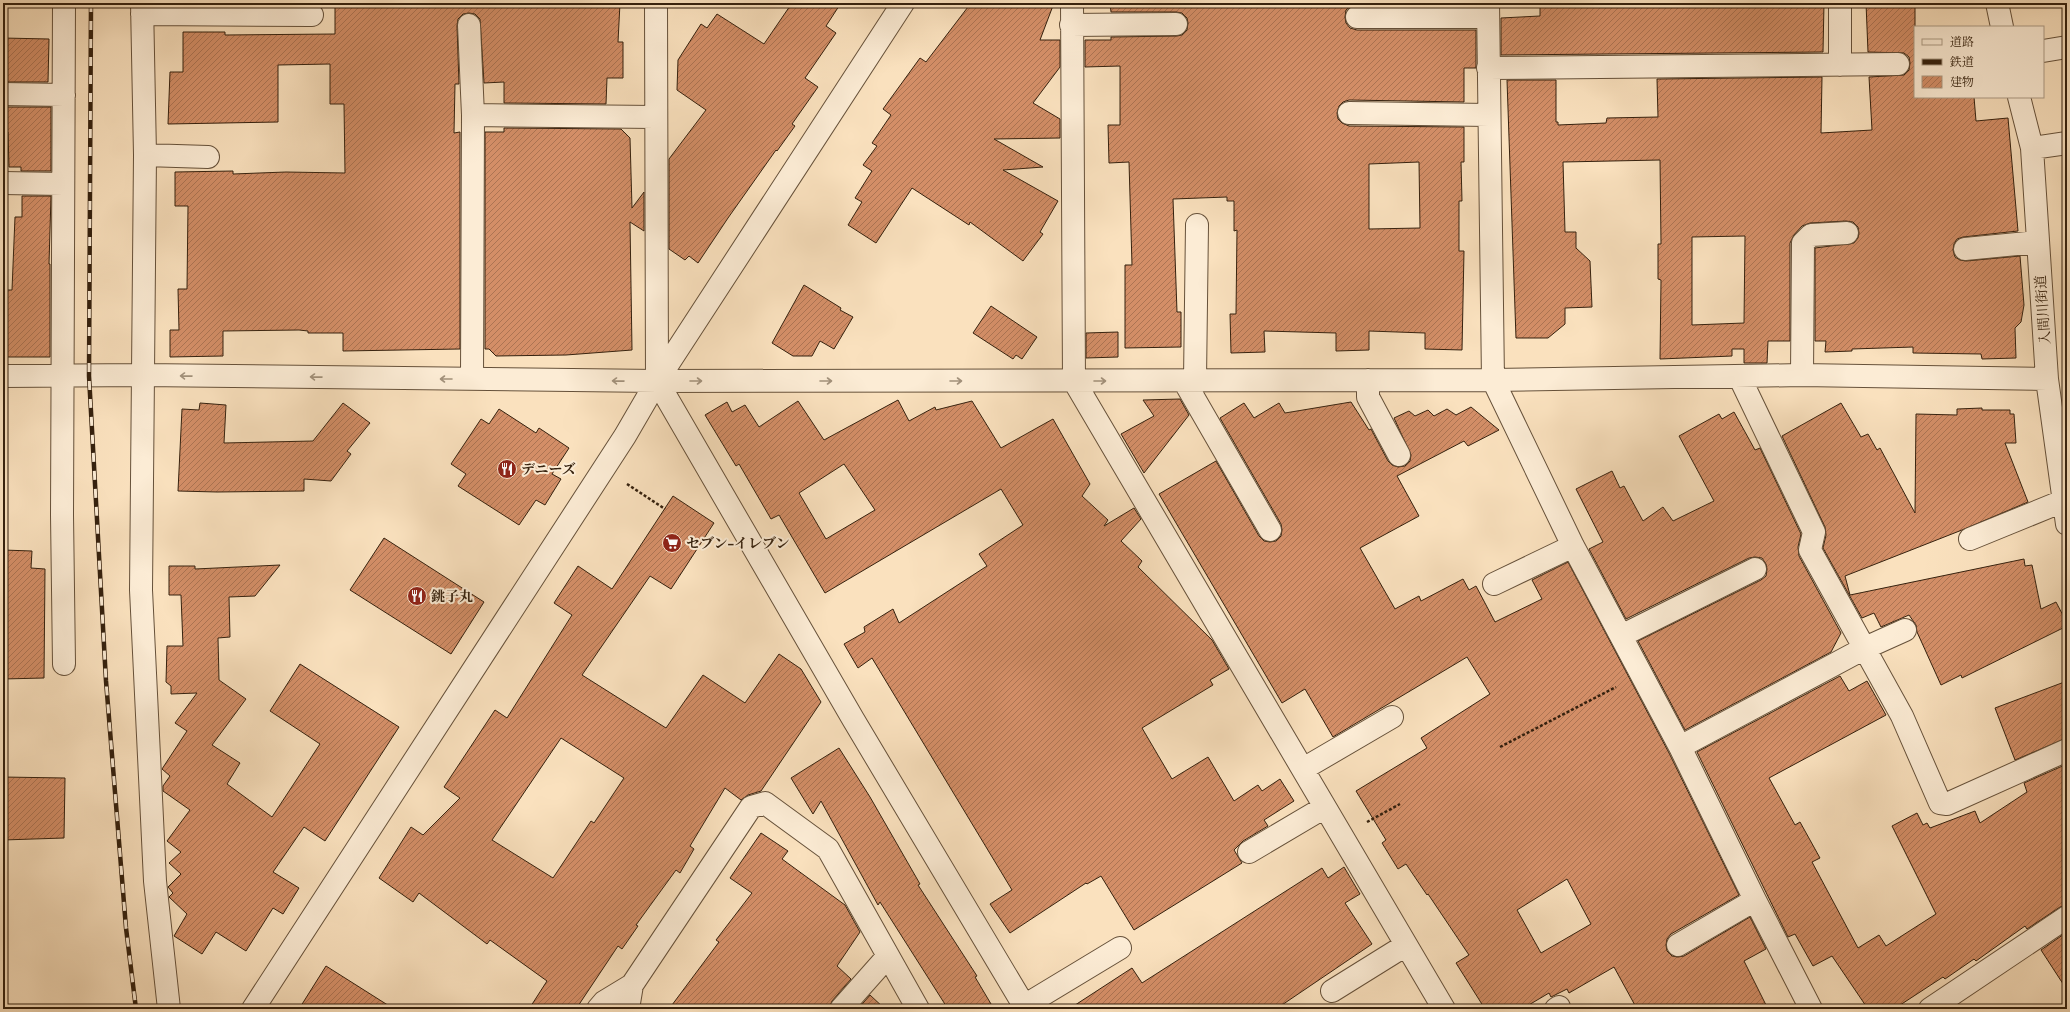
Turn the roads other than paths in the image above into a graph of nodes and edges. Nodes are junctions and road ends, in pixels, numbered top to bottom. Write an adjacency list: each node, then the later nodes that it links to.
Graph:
1 (64, 3): 21 (street)
2 (656, 3): 26 (street)
3 (903, 3): 47 (street)
4 (1072, 3): 13 (street)
5 (1840, 3): 18 (street)
6 (1997, 3): 14 (street)
7 (142, 9): 9 (street); 29 (street)
8 (1488, 10): 10 (street); 19 (street)
9 (312, 15)
10 (1357, 17)
11 (1176, 24): 13 (street)
12 (469, 25): 24 (street)
13 (1071, 25): 48 (street)
14 (2002, 26)
15 (2067, 47): 16 (street)
16 (2044, 51)
17 (1898, 64): 18 (street)
18 (1840, 65): 19 (street)
19 (1488, 68): 25 (street)
20 (3, 94): 21 (street)
21 (64, 95): 32 (street)
22 (2019, 98): 28 (street, 入間川街道)
23 (1349, 113): 25 (street)
24 (474, 115): 26 (street); 42 (street)
25 (1488, 115): 46 (street)
26 (656, 117): 47 (street)
27 (2067, 143): 28 (street)
28 (2032, 148): 35 (street, 入間川街道)
29 (145, 155): 30 (street); 37 (street)
30 (208, 157)
31 (3, 183): 32 (street)
32 (64, 184): 40 (street)
33 (1197, 225): 44 (street)
34 (1847, 233): 38 (street)
35 (2038, 242): 36 (street); 43 (street, 入間川街道)
36 (1965, 249)
37 (143, 375): 40 (street); 42 (street, one-way to 37); 77 (street)
38 (1802, 375): 41 (street); 43 (street)
39 (3, 376): 40 (street)
40 (63, 376): 61 (street)
41 (1738, 376): 46 (street); 60 (street)
42 (472, 379): 47 (street, one-way to 42)
43 (2047, 379): 50 (street, 入間川街道)
44 (1189, 380): 45 (street); 48 (street, one-way to 44); 53 (street)
45 (1368, 380): 46 (street); 49 (street)
46 (1493, 380): 55 (street)
47 (657, 381): 48 (street, one-way to 48); 76 (street); 78 (street)
48 (1074, 381): 65 (street)
49 (1399, 455)
50 (2062, 463): 51 (street, 入間川街道)
51 (2063, 501): 52 (street, 入間川街道); 54 (street)
52 (2067, 524)
53 (1270, 530)
54 (1970, 539)
55 (1574, 546): 57 (street); 59 (street)
56 (1755, 569): 59 (street)
57 (1494, 584)
58 (1905, 630): 60 (street)
59 (1621, 636): 63 (street)
60 (1865, 648): 63 (street); 64 (street)
61 (64, 664)
62 (1392, 717): 65 (street)
63 (1680, 747): 68 (street)
64 (2067, 750)
65 (1303, 769): 66 (street)
66 (1325, 807): 67 (street); 70 (street)
67 (1249, 852)
68 (1755, 900): 71 (street); 84 (street)
69 (2067, 917): 85 (street)
70 (1406, 945): 75 (street); 83 (street)
71 (1678, 945)
72 (1120, 948): 76 (street)
73 (888, 956): 74 (street); 81 (street); 82 (street)
74 (632, 985): 79 (street); 80 (street)
75 (1332, 991)
76 (1025, 1008)
77 (170, 1009)
78 (253, 1009)
79 (598, 1009)
80 (628, 1009)
81 (841, 1009)
82 (918, 1009)
83 (1444, 1009)
84 (1811, 1009)
85 (1930, 1009)

